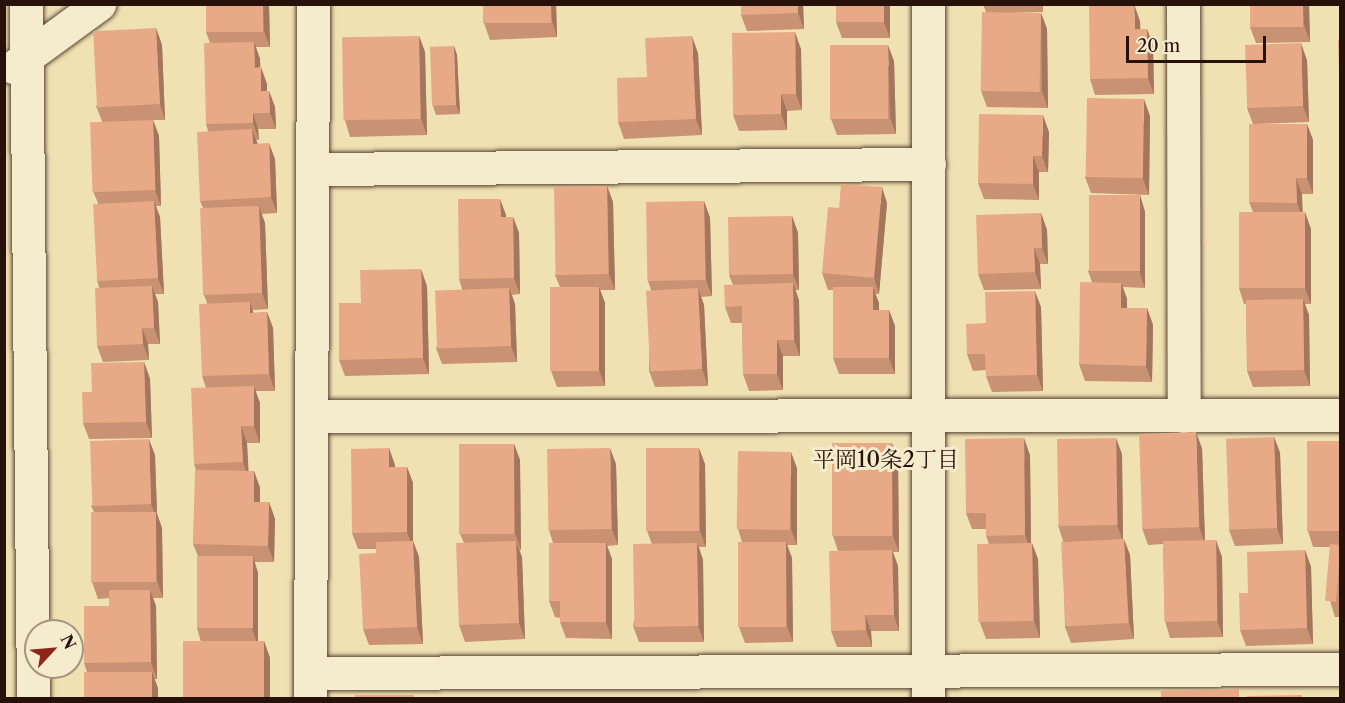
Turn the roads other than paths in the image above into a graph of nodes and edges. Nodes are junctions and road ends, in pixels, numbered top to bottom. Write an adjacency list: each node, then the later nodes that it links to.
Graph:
1 (26, 4): 6 (street)
2 (99, 4): 6 (street)
3 (313, 4): 8 (street)
4 (928, 4): 7 (street)
5 (1184, 4): 11 (street)
6 (16, 64): 16 (street)
7 (928, 165): 8 (street); 12 (street)
8 (314, 168): 10 (street)
9 (1341, 415): 11 (street)
10 (312, 416): 12 (street); 15 (street)
11 (1184, 416): 12 (street)
12 (928, 417): 14 (street)
13 (1341, 669): 14 (street)
14 (928, 684): 15 (street)
15 (310, 686)
16 (33, 699)

